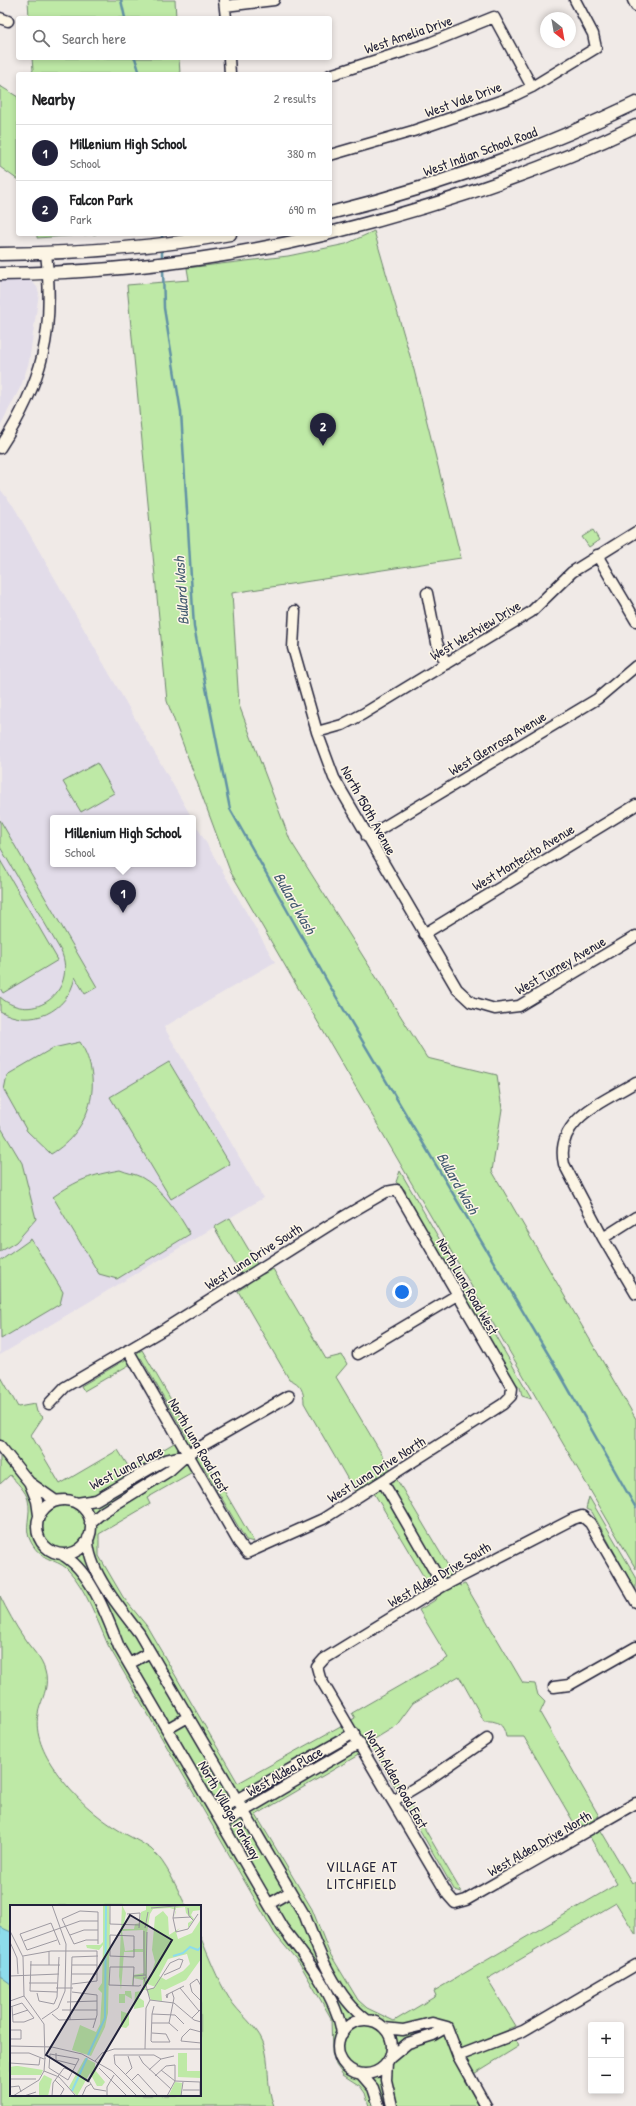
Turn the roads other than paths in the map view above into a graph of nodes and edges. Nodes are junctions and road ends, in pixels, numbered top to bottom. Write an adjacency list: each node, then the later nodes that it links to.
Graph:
1 (274, 0): 4 (street)
2 (575, 0): 10 (street, West Vale Drive)
3 (633, 0): 5 (street)
4 (225, 3): 6 (street)
5 (636, 6)
6 (226, 16)
7 (229, 60): 8 (street)
8 (230, 72)
9 (332, 74): 10 (street, West Amelia Drive)
10 (532, 88): 13 (street, West Vale Drive)
11 (636, 103): 14 (main road, West Indian School Road)
12 (636, 126): 15 (main road)
13 (332, 154)
14 (332, 212)
15 (332, 232)
16 (217, 236): 18 (main road)
17 (317, 236): 21 (main road)
18 (46, 253): 19 (main road); 21 (street)
19 (0, 254)
20 (0, 274): 21 (main road)
21 (48, 274): 22 (street)
22 (0, 448)
23 (636, 532): 24 (street, West Westview Drive)
24 (597, 555): 27 (street); 28 (street, West Westview Drive)
25 (427, 593): 28 (street)
26 (295, 611): 30 (street, North 150th Avenue)
27 (636, 621)
28 (446, 664): 30 (street, West Westview Drive)
29 (636, 666): 32 (street, West Glenrosa Avenue)
30 (317, 732): 32 (street, North 150th Avenue)
31 (636, 805): 33 (street, West Montecito Avenue)
32 (367, 837): 33 (street, North 150th Avenue)
33 (424, 934): 35 (street, North 150th Avenue)
34 (636, 936): 35 (street, West Turney Avenue)
35 (471, 1002)
36 (636, 1082): 39 (street)
37 (397, 1190): 41 (street, North Luna Road West); 42 (street, West Luna Drive South)
38 (636, 1218): 39 (street)
39 (603, 1238): 40 (street)
40 (636, 1294)
41 (457, 1295): 43 (street); 45 (street, North Luna Road West)
42 (128, 1350): 46 (street, West Luna Drive South); 48 (street, North Luna Road East)
43 (358, 1354)
44 (289, 1396): 48 (street)
45 (511, 1396): 50 (street, West Luna Drive North)
46 (49, 1404)
47 (0, 1446): 49 (street)
48 (188, 1454): 52 (street, West Luna Place); 54 (street, West Luna Place); 56 (street, North Luna Road East)
49 (29, 1482): 51 (street); 53 (street)
50 (383, 1482): 56 (street, West Luna Drive North); 58 (street)
51 (56, 1501): 52 (street); 53 (street)
52 (77, 1503): 54 (street)
53 (40, 1515): 57 (street)
54 (90, 1523): 55 (street)
55 (88, 1538): 57 (street); 61 (street, North Village Parkway)
56 (247, 1553)
57 (61, 1554): 62 (street, North Village Parkway)
58 (443, 1586): 59 (street, West Aldea Drive South); 63 (street, West Aldea Drive South)
59 (636, 1602)
60 (636, 1648): 64 (street)
61 (150, 1652): 62 (street); 65 (street, North Village Parkway)
62 (129, 1664): 66 (street, North Village Parkway)
63 (317, 1667): 67 (street, North Aldea Road East)
64 (554, 1687)
65 (188, 1717): 66 (street); 70 (street, North Village Parkway)
66 (167, 1729): 74 (street, North Village Parkway)
67 (354, 1733): 69 (street, North Aldea Road East); 70 (street, West Aldea Place)
68 (487, 1739): 71 (street)
69 (360, 1743): 71 (street, North Aldea Road East); 73 (street, West Aldea Place)
70 (236, 1800): 73 (street, North Village Parkway); 74 (street, West Aldea Place)
71 (393, 1801): 77 (street, North Aldea Road East)
72 (636, 1803): 77 (street, West Aldea Drive North)
73 (243, 1811): 75 (street, West Aldea Place); 76 (street, North Village Parkway)
74 (215, 1812): 75 (street, North Village Parkway)
75 (222, 1824): 78 (street, North Village Parkway)
76 (290, 1892): 78 (street); 80 (street, North Village Parkway)
77 (455, 1903)
78 (269, 1904): 83 (street, North Village Parkway)
79 (636, 1964): 84 (street)
80 (367, 2020): 82 (street); 83 (street)
81 (447, 2027): 82 (street); 84 (street); 85 (street)
82 (384, 2028): 85 (street)
83 (342, 2034): 86 (street)
84 (458, 2056): 89 (street)
85 (389, 2060): 86 (street); 88 (street)
86 (361, 2074): 87 (street)
87 (379, 2106)
88 (392, 2106)
89 (486, 2106)

